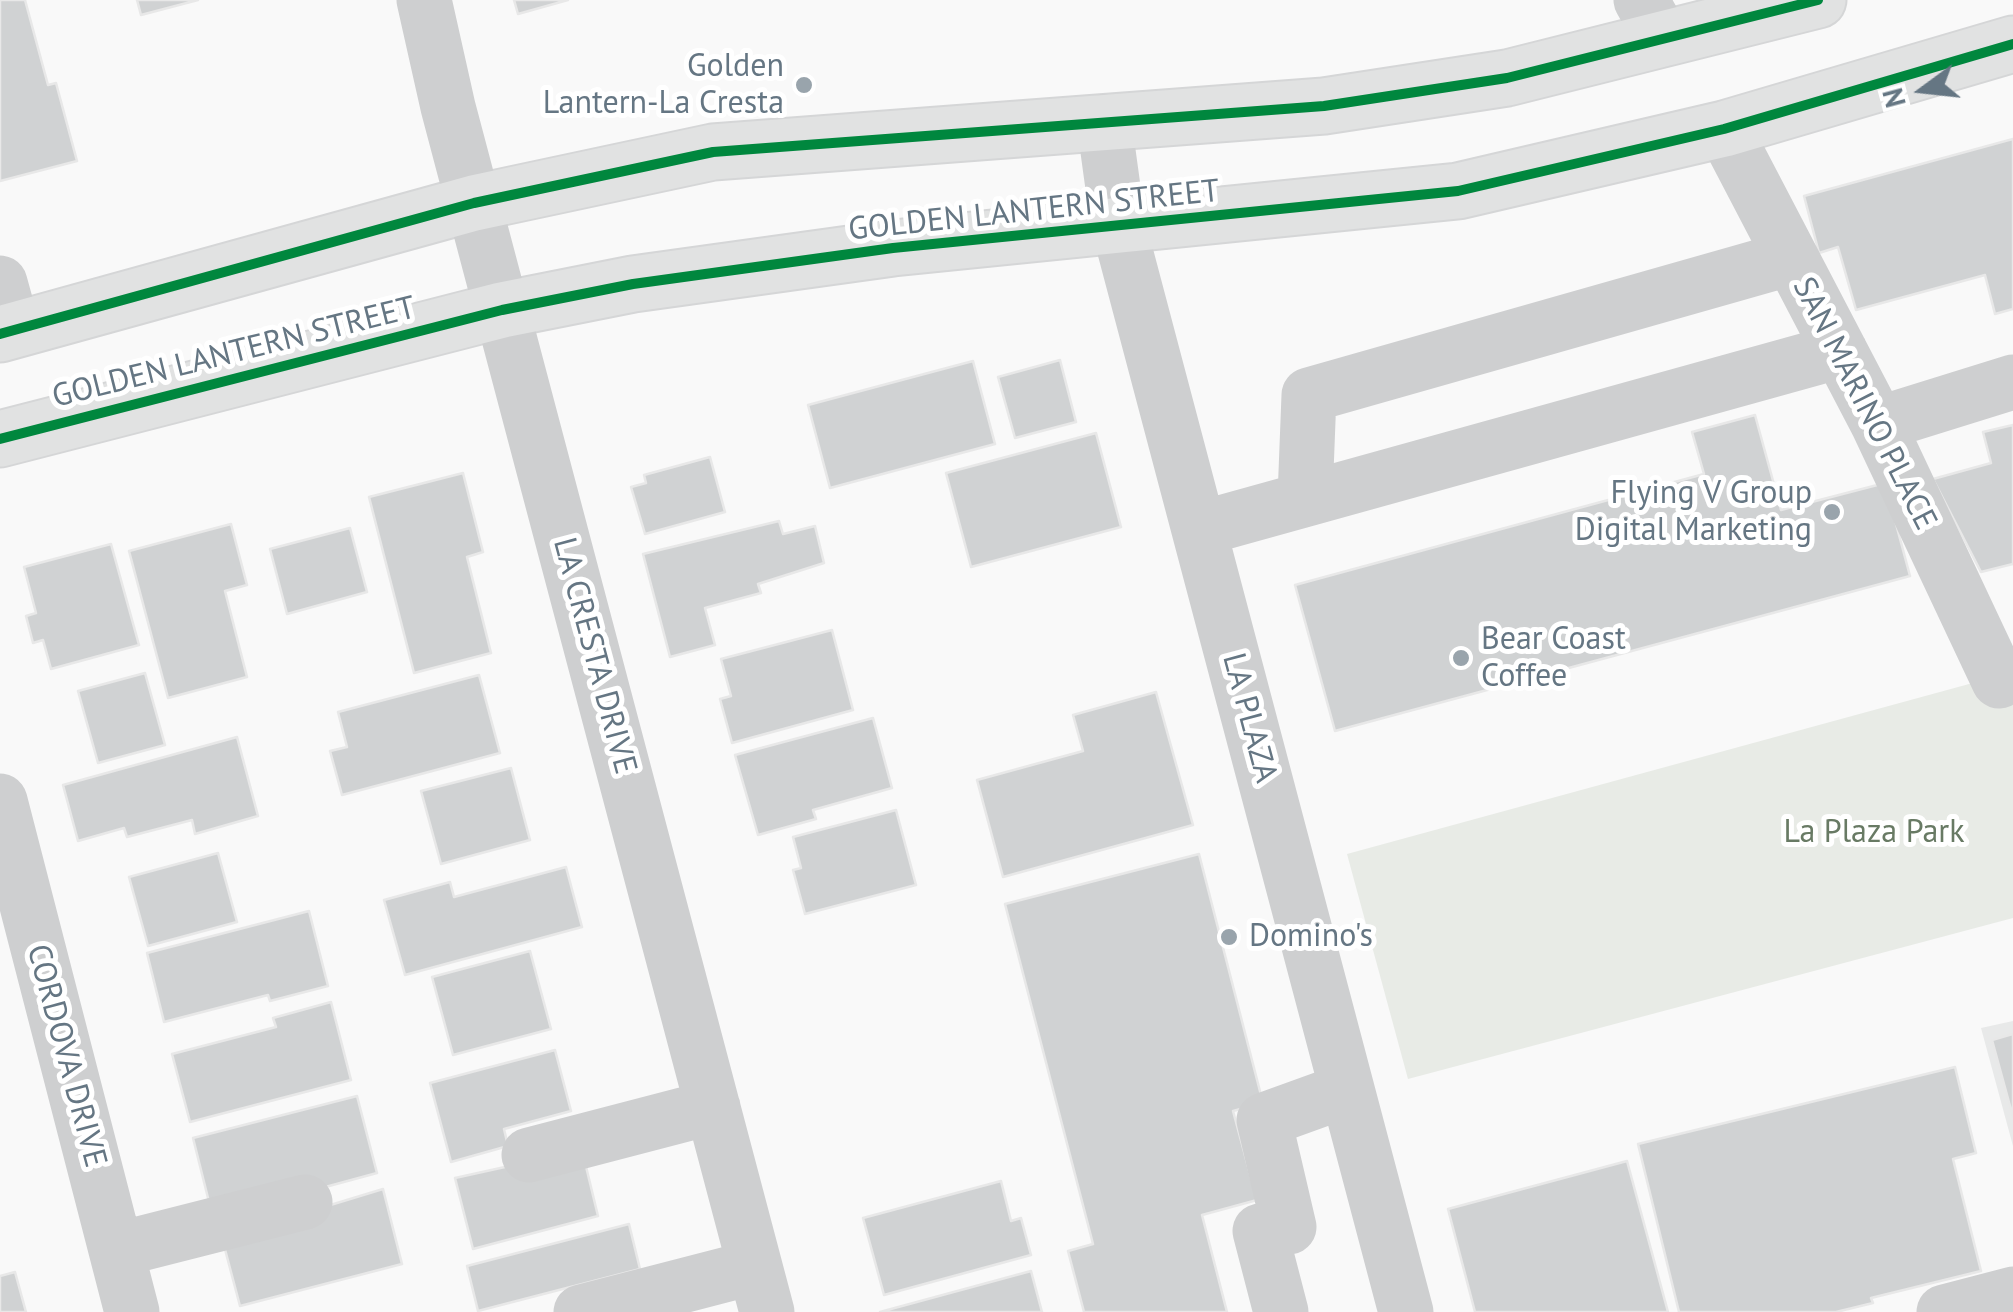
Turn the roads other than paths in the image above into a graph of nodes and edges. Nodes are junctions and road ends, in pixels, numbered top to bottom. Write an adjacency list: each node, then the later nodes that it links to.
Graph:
1 (424, 0): 7 (street, LA CRESTA DRIVE)
2 (1818, 0): 3 (main road)
3 (1652, 20): 5 (main road)
4 (2013, 44): 6 (main road, GOLDEN LANTERN STREET)
5 (1104, 122): 7 (main road); 8 (street, LA PLAZA)
6 (1724, 129): 8 (main road, GOLDEN LANTERN STREET); 9 (street, SAN MARINO PLACE)
7 (474, 203): 10 (street, LA CRESTA DRIVE); 11 (main road)
8 (1118, 224): 10 (main road, GOLDEN LANTERN STREET); 17 (street, LA PLAZA)
9 (1792, 258): 12 (street, SAN MARINO PLACE); 16 (street)
10 (502, 310): 15 (main road, GOLDEN LANTERN STREET); 21 (street, LA CRESTA DRIVE)
11 (3, 329)
12 (1840, 351): 14 (street, SAN MARINO PLACE); 16 (street)
13 (2013, 382): 14 (street)
14 (1878, 424): 18 (street, SAN MARINO PLACE)
15 (0, 440)
16 (1305, 498): 17 (street)
17 (1199, 529): 20 (street, LA PLAZA)
18 (1999, 682)
19 (0, 801): 24 (street, CORDOVA DRIVE)
20 (1347, 1090): 29 (street); 30 (street, LA PLAZA)
21 (712, 1107): 22 (street); 25 (street, LA CRESTA DRIVE)
22 (529, 1155)
23 (305, 1202): 24 (street)
24 (116, 1250): 27 (street, CORDOVA DRIVE)
25 (761, 1290): 28 (street)
26 (2013, 1294): 31 (street)
27 (132, 1312)
28 (581, 1312)
29 (1281, 1312)
30 (1406, 1312)
31 (1944, 1312)

